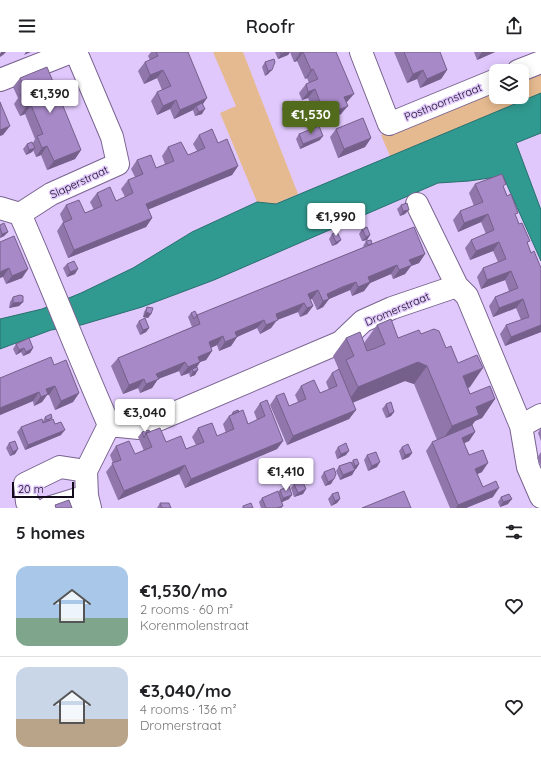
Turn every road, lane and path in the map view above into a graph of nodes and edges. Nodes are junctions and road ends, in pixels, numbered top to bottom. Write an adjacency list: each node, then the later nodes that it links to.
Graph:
1 (71, 52): 6 (street)
2 (76, 52): 9 (street, Slaperstraat)
3 (361, 52): 7 (street, Posthoornstraat)
4 (541, 62): 5 (street)
5 (529, 67)
6 (0, 80)
7 (489, 83)
8 (417, 204): 10 (street)
9 (10, 211): 12 (street, Slaperstraat)
10 (456, 286): 12 (street, Dromerstraat); 13 (street)
11 (541, 415): 13 (street)
12 (109, 425): 14 (street)
13 (522, 426): 15 (street)
14 (86, 471): 16 (street); 17 (street)
15 (541, 497)
16 (88, 502): 18 (street)
17 (30, 505)
18 (48, 508)

